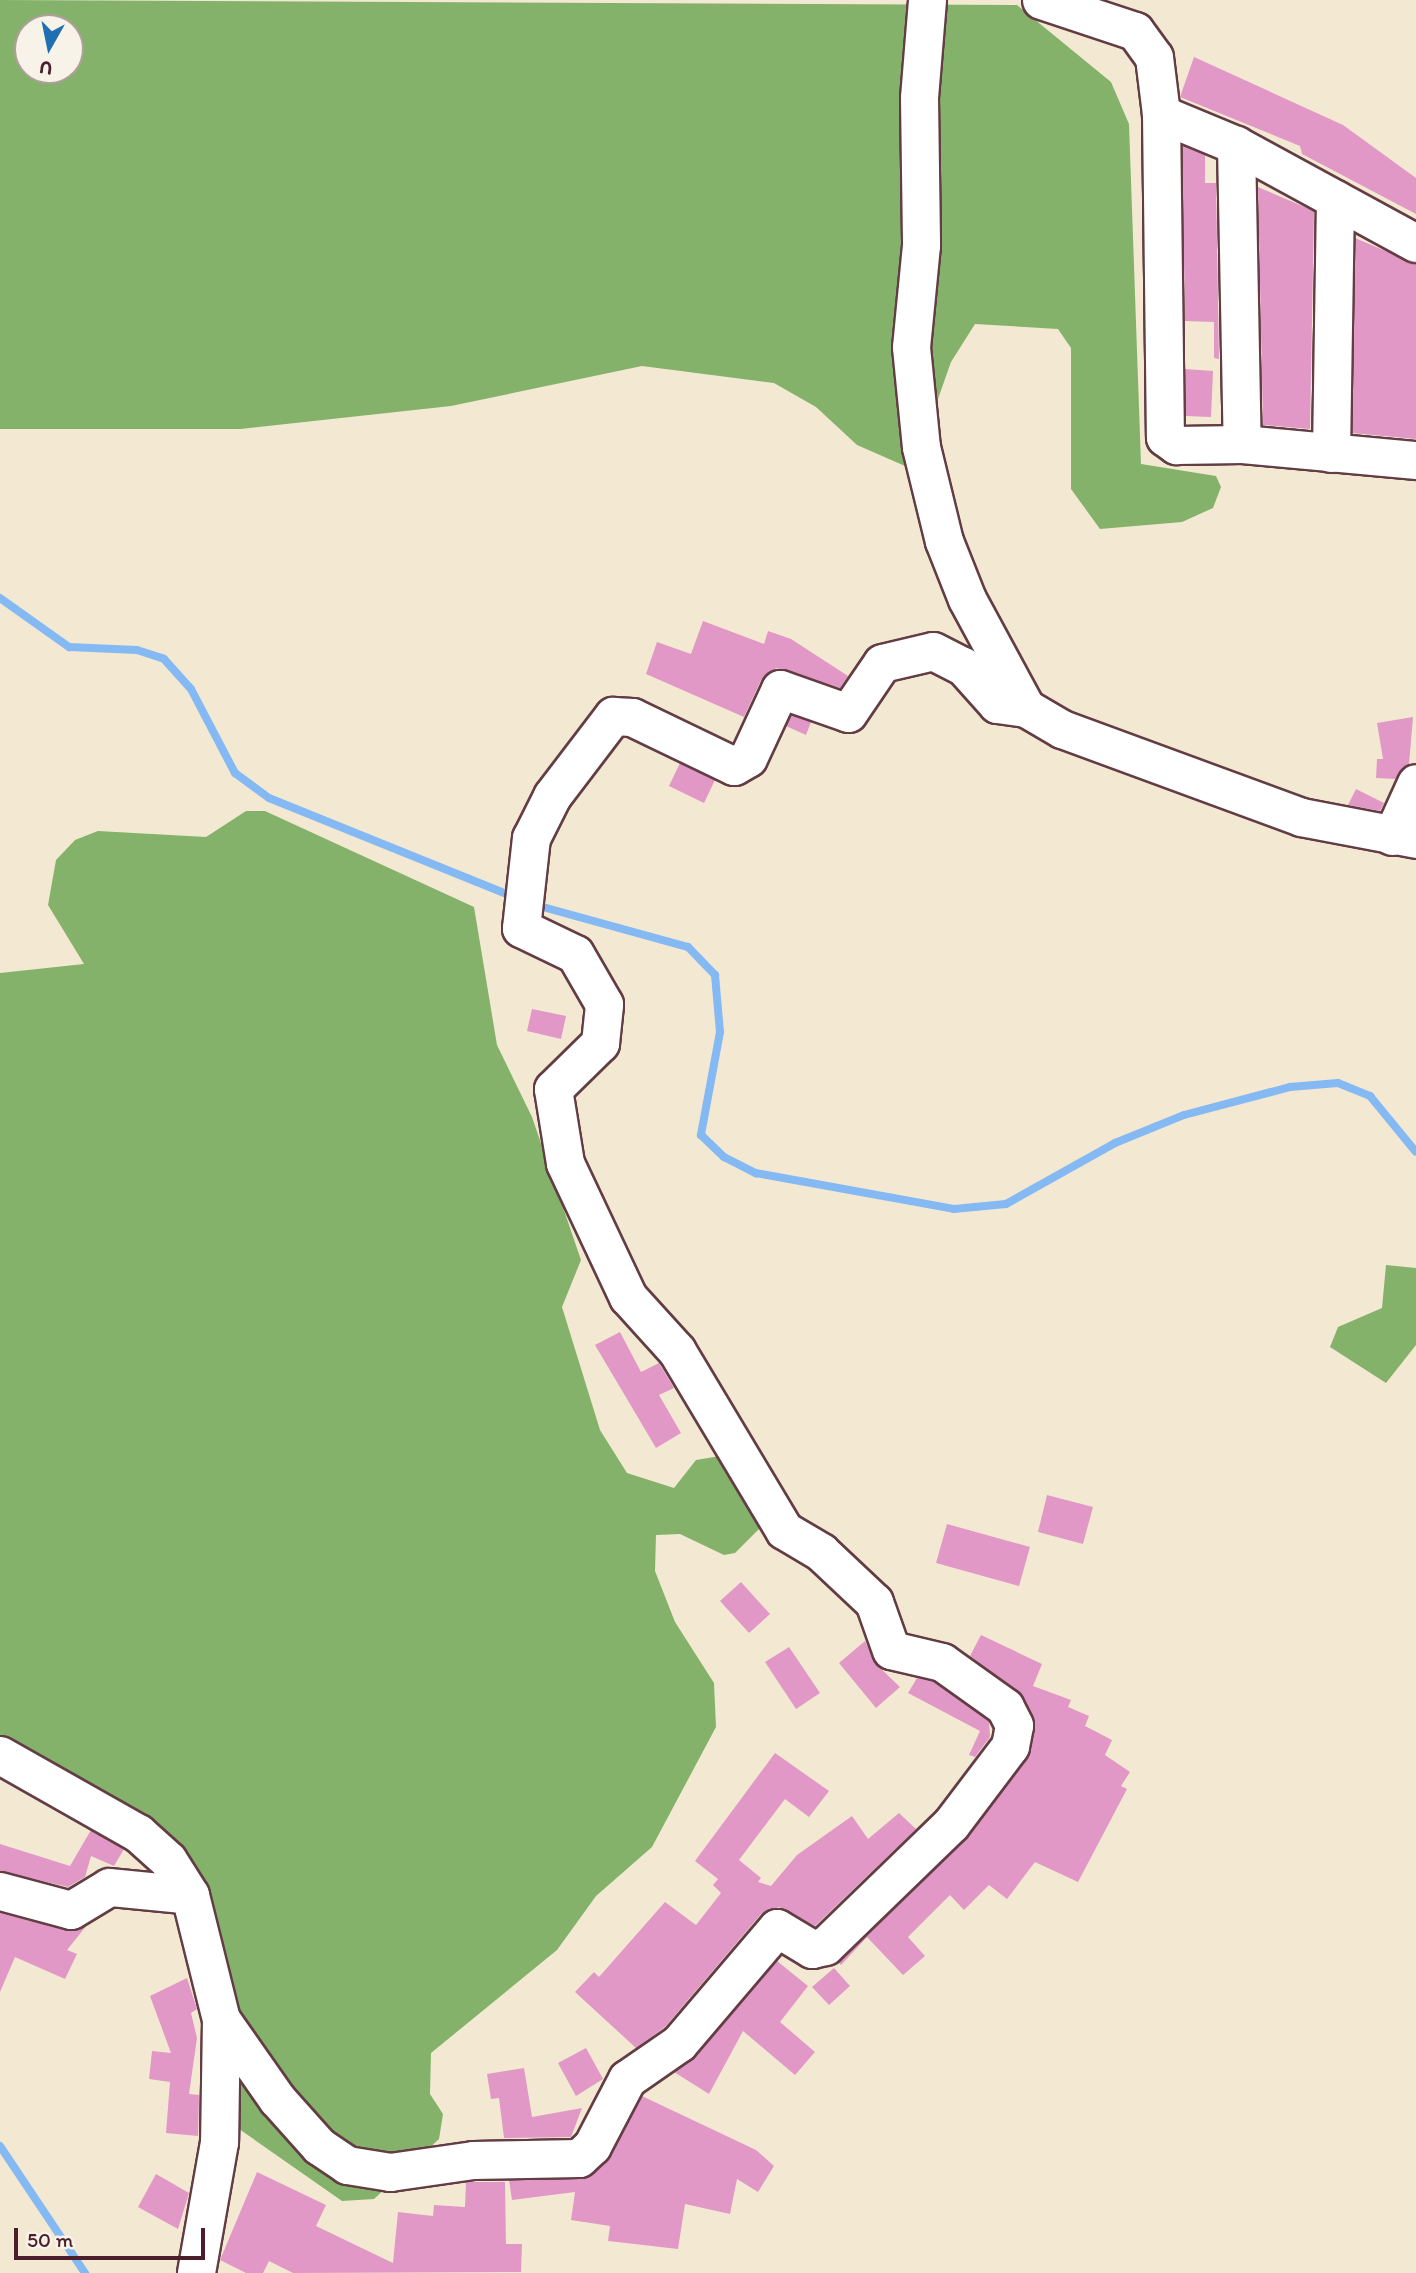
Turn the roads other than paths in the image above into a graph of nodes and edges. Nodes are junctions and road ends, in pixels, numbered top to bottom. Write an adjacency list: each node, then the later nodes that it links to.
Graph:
1 (927, 0): 10 (street)
2 (1041, 0): 3 (street)
3 (1161, 114): 4 (street); 7 (street)
4 (1236, 145): 5 (street); 7 (street)
5 (1335, 199): 6 (street); 8 (street)
6 (1416, 243)
7 (1242, 444): 8 (street)
8 (1331, 453): 9 (street)
9 (1416, 460)
10 (1026, 708): 12 (street); 16 (street)
11 (1416, 783): 12 (street)
12 (1404, 837)
13 (0, 1755): 15 (street)
14 (0, 1891): 15 (street)
15 (191, 1895): 16 (street)
16 (221, 2019): 17 (street)
17 (196, 2273)

